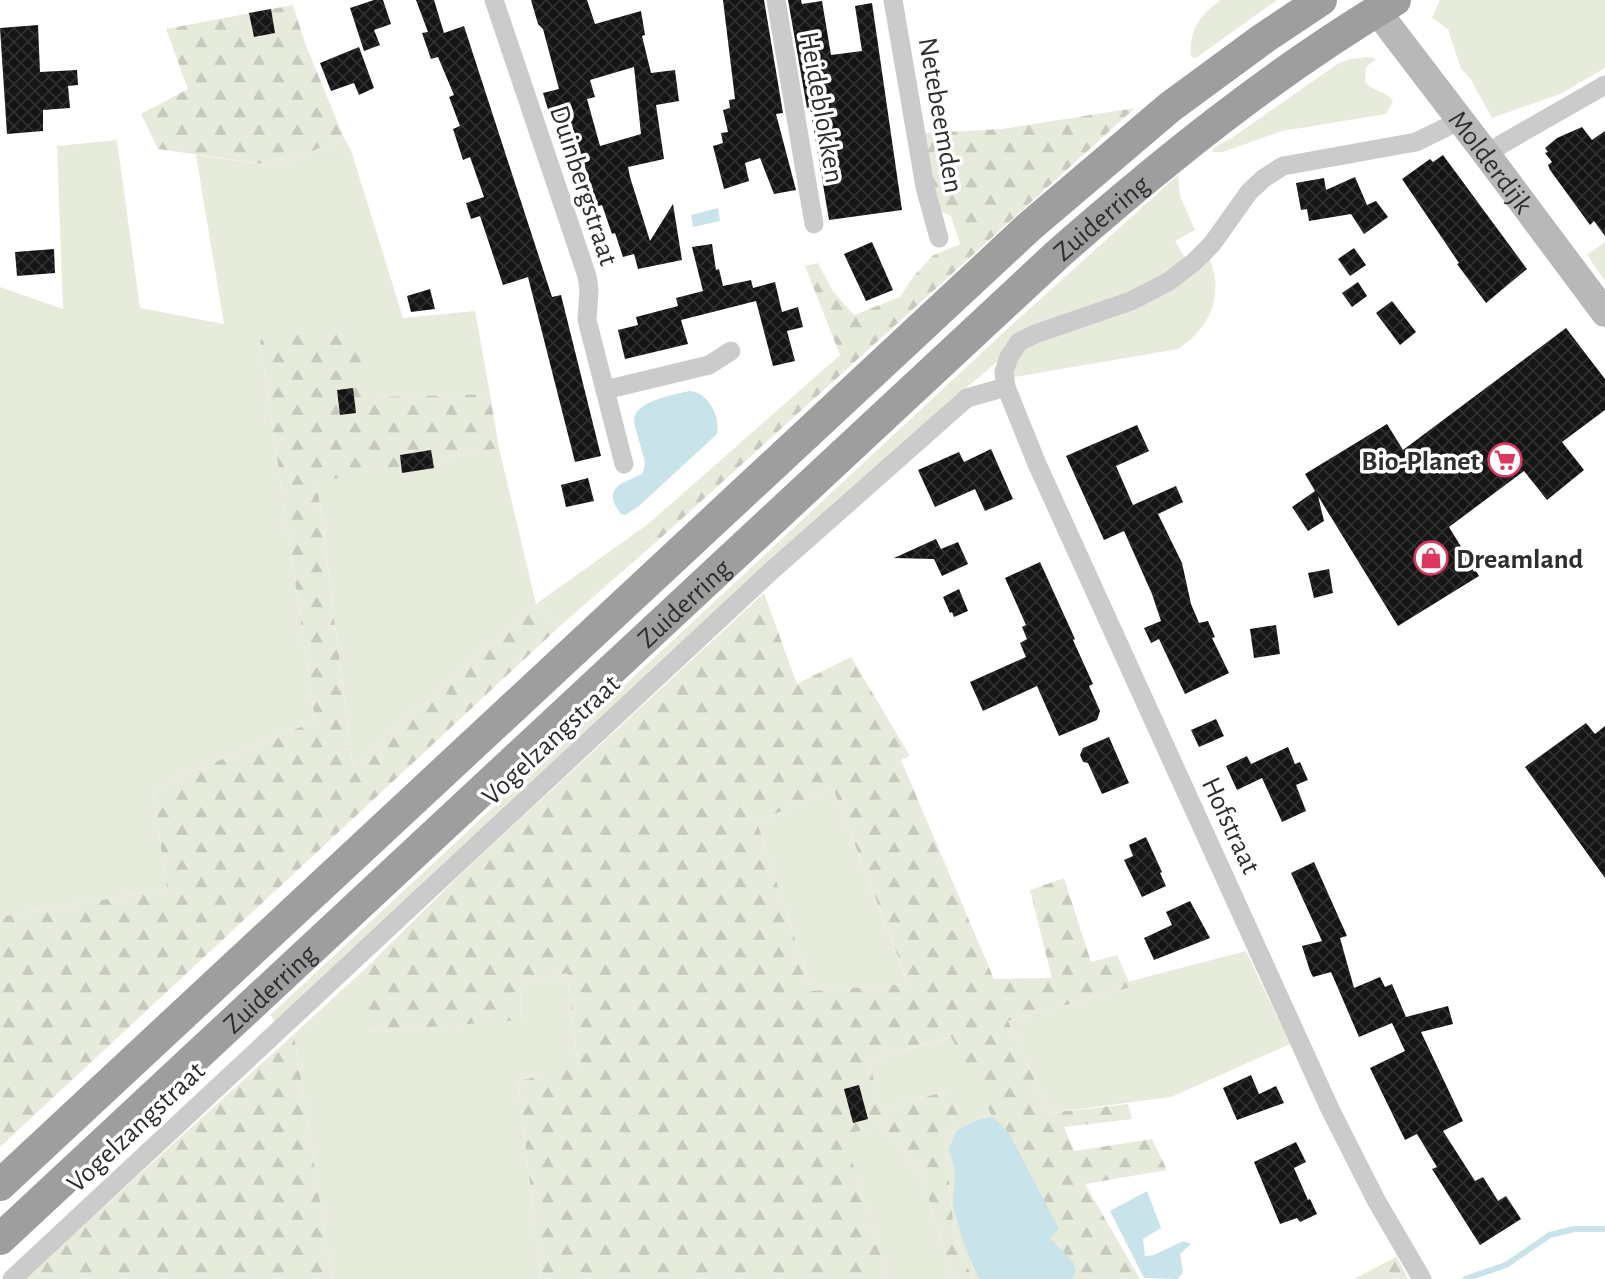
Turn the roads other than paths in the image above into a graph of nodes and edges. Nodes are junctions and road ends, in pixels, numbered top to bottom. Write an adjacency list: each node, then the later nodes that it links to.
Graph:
1 (494, 0): 14 (street, Duinbergstraat)
2 (776, 0): 9 (street, Heideblokken)
3 (893, 0): 10 (street, Netebeemden)
4 (1321, 0): 16 (highway, Zuiderring)
5 (1386, 6): 7 (main road, Molderdijk); 17 (highway, Zuiderring)
6 (1605, 85): 8 (street)
7 (1461, 120): 8 (main road, Molderdijk); 13 (street)
8 (1488, 155): 11 (main road, Molderdijk)
9 (814, 224)
10 (939, 238)
11 (1605, 313)
12 (731, 351): 14 (street)
13 (1006, 387): 18 (street, Vogelzangstraat); 19 (street, Hofstraat)
14 (605, 390): 15 (street, Duinbergstraat)
15 (624, 464)
16 (0, 1185)
17 (0, 1239)
18 (12, 1279)
19 (1422, 1279)

